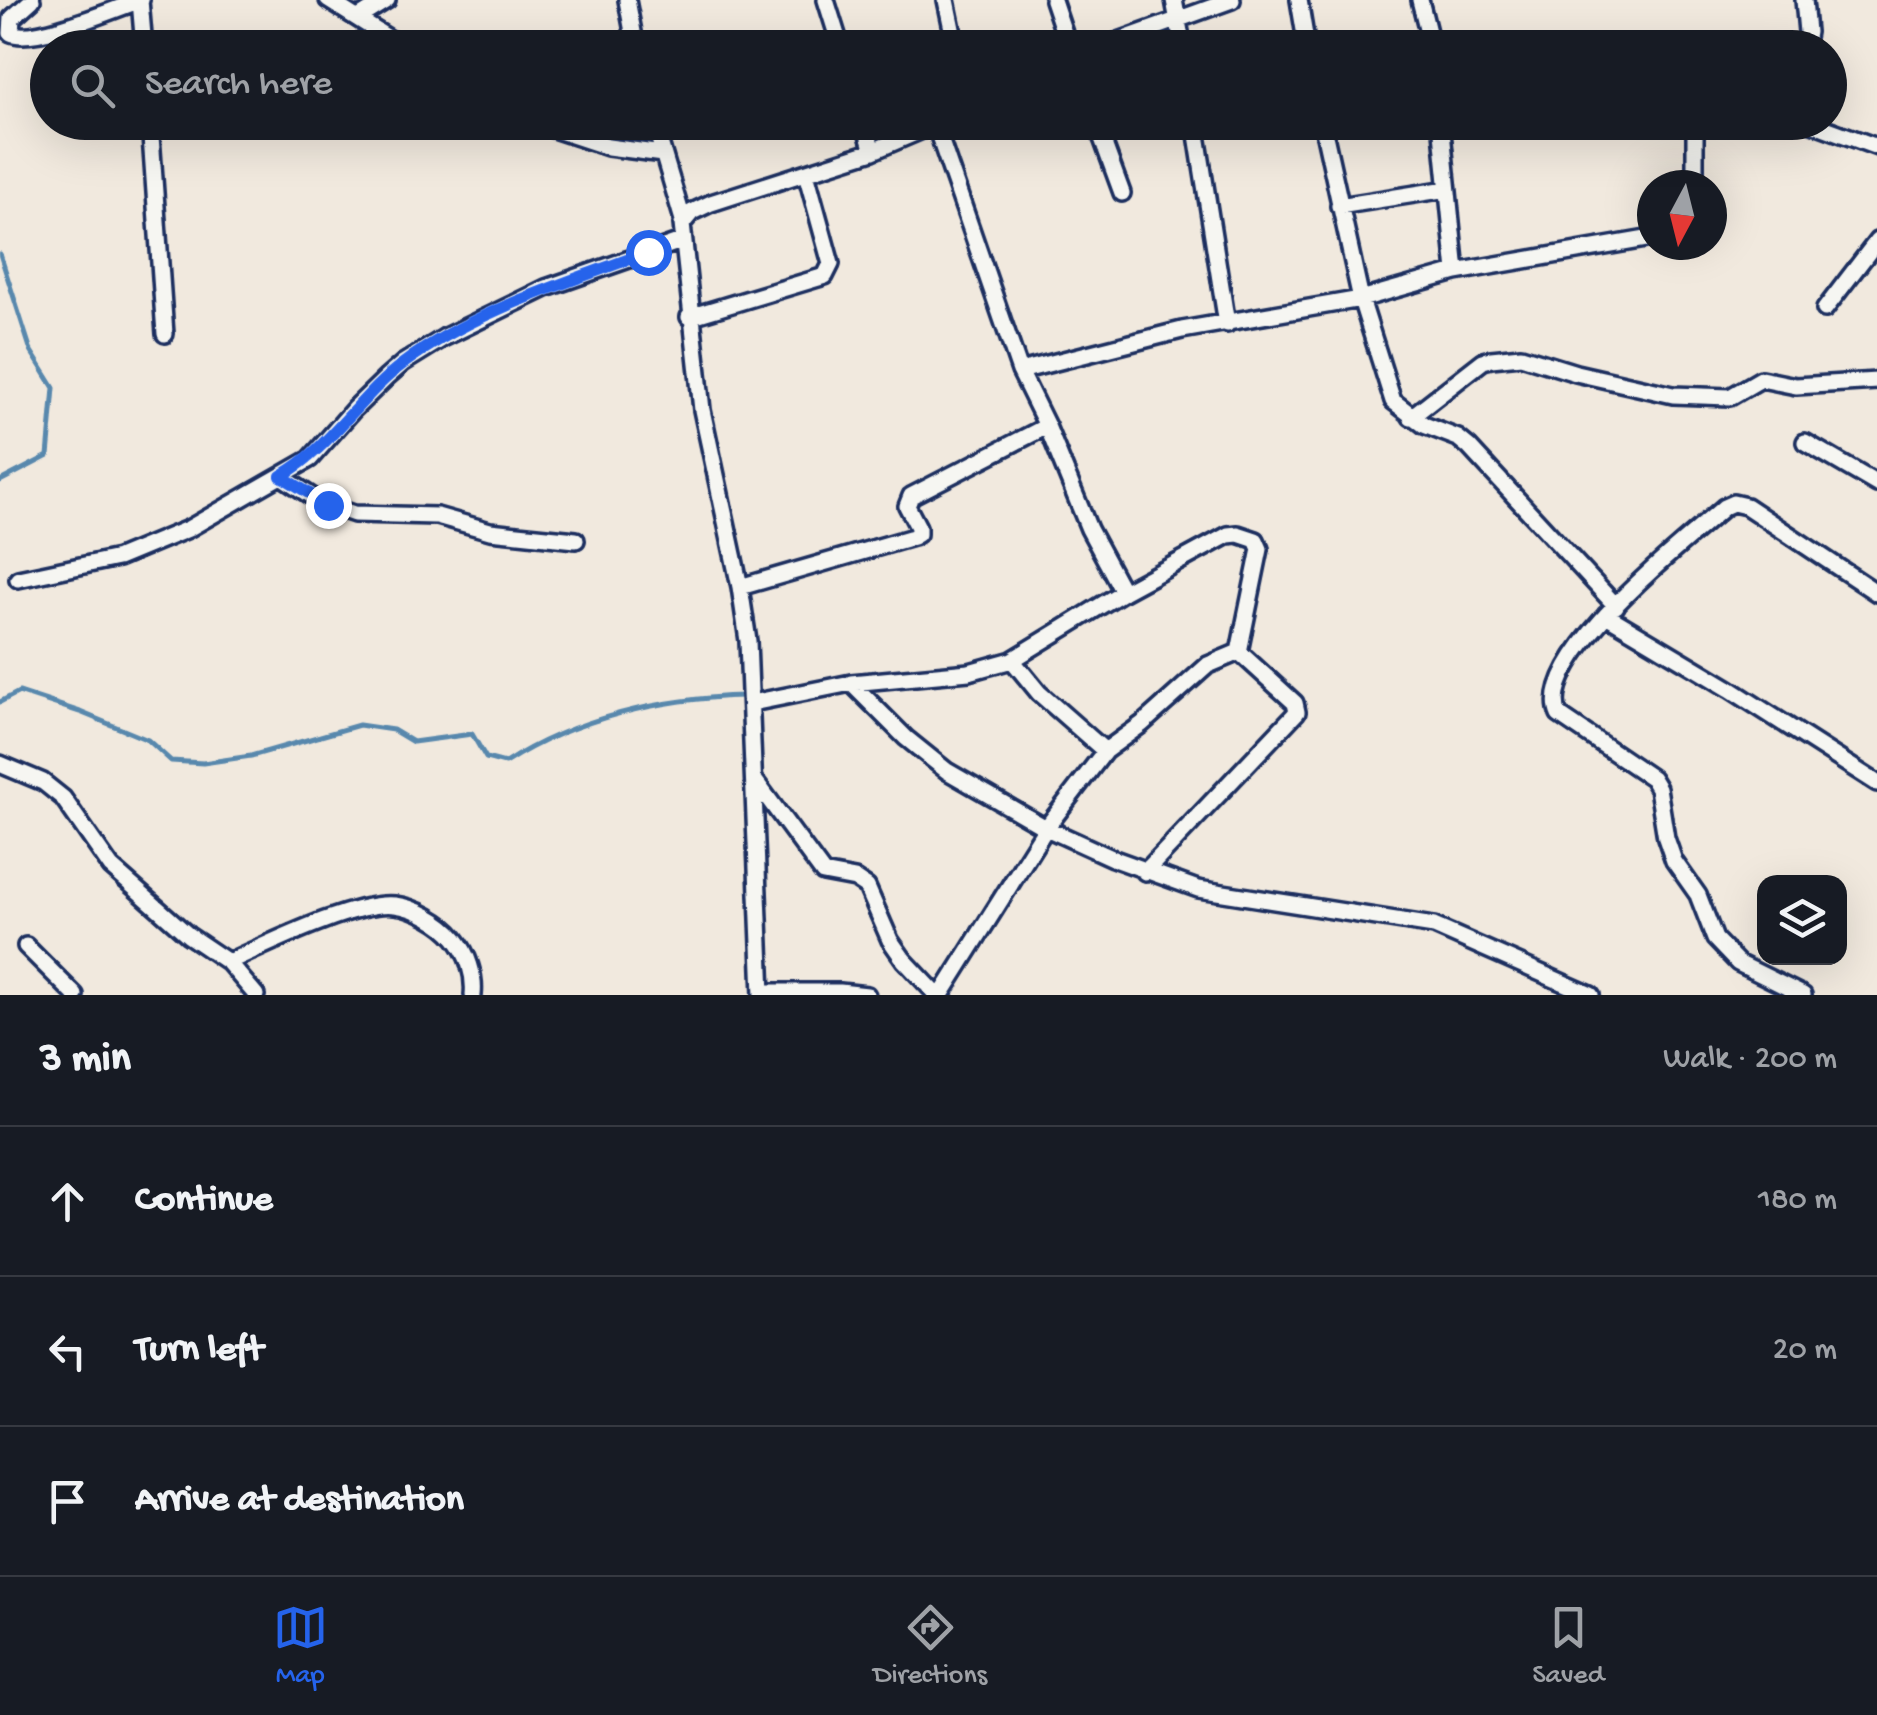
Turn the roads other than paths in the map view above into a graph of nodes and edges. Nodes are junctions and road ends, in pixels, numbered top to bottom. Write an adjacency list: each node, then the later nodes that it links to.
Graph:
1 (32, 0): 28 (street)
2 (141, 0): 16 (street); 17 (street)
3 (328, 0): 14 (street)
4 (387, 0): 14 (street)
5 (627, 0): 19 (street)
6 (826, 0): 20 (street)
7 (946, 0): 21 (street)
8 (1053, 0): 22 (street)
9 (1174, 0): 15 (street)
10 (1232, 0): 15 (street)
11 (1299, 0): 25 (street)
12 (1420, 0): 26 (street)
13 (1804, 0): 27 (street)
14 (358, 18): 18 (street)
15 (1179, 20): 23 (street); 24 (street)
16 (53, 30)
17 (143, 30)
18 (376, 30)
19 (633, 30)
20 (835, 30)
21 (952, 30)
22 (1063, 30)
23 (1150, 30)
24 (1180, 30)
25 (1304, 30)
26 (1428, 30)
27 (1804, 30)
28 (30, 37)
29 (1847, 136): 41 (street)
30 (151, 140): 58 (street)
31 (585, 140): 43 (street)
32 (658, 140): 43 (street)
33 (870, 140): 42 (street)
34 (899, 140): 42 (street)
35 (943, 140): 59 (street)
36 (1103, 140): 47 (street)
37 (1199, 140): 57 (street)
38 (1326, 140): 48 (street)
39 (1443, 140): 46 (street)
40 (1695, 140): 44 (street)
41 (1877, 147)
42 (873, 151): 45 (street)
43 (662, 154): 49 (street)
44 (1695, 170)
45 (806, 173): 49 (street); 56 (street)
46 (1447, 190): 48 (street); 53 (street)
47 (1122, 193)
48 (1340, 206): 54 (street)
49 (683, 220): 52 (street)
50 (1637, 241): 53 (street)
51 (1877, 241): 55 (street)
52 (681, 242): 56 (street); 64 (street)
53 (1456, 272): 54 (street)
54 (1362, 299): 57 (street); 61 (street)
55 (1825, 309)
56 (689, 318): 68 (street)
57 (1227, 324): 59 (street)
58 (165, 334)
59 (1020, 372): 62 (street)
60 (1877, 382): 61 (street)
61 (1411, 417): 71 (street)
62 (1047, 426): 68 (street); 69 (street)
63 (1805, 442): 65 (street)
64 (281, 476): 66 (street); 67 (street)
65 (1877, 484)
66 (576, 540)
67 (18, 579)
68 (740, 587): 75 (street)
69 (1122, 592): 72 (street); 73 (street)
70 (1877, 593): 71 (street)
71 (1611, 610): 79 (street); 91 (street)
72 (1239, 652): 76 (street); 81 (street)
73 (1012, 660): 74 (street); 76 (street)
74 (851, 683): 75 (street); 80 (street)
75 (752, 703): 78 (street)
76 (1106, 751): 80 (street)
77 (0, 764): 83 (street)
78 (755, 782): 84 (street); 89 (street)
79 (1877, 783)
80 (1046, 828): 81 (street); 89 (street)
81 (1145, 872): 90 (street)
82 (26, 946): 85 (street)
83 (228, 962): 86 (street); 87 (street)
84 (762, 993): 88 (street)
85 (75, 995)
86 (256, 995)
87 (473, 995)
88 (868, 995)
89 (939, 995)
90 (1591, 995)
91 (1803, 995)

